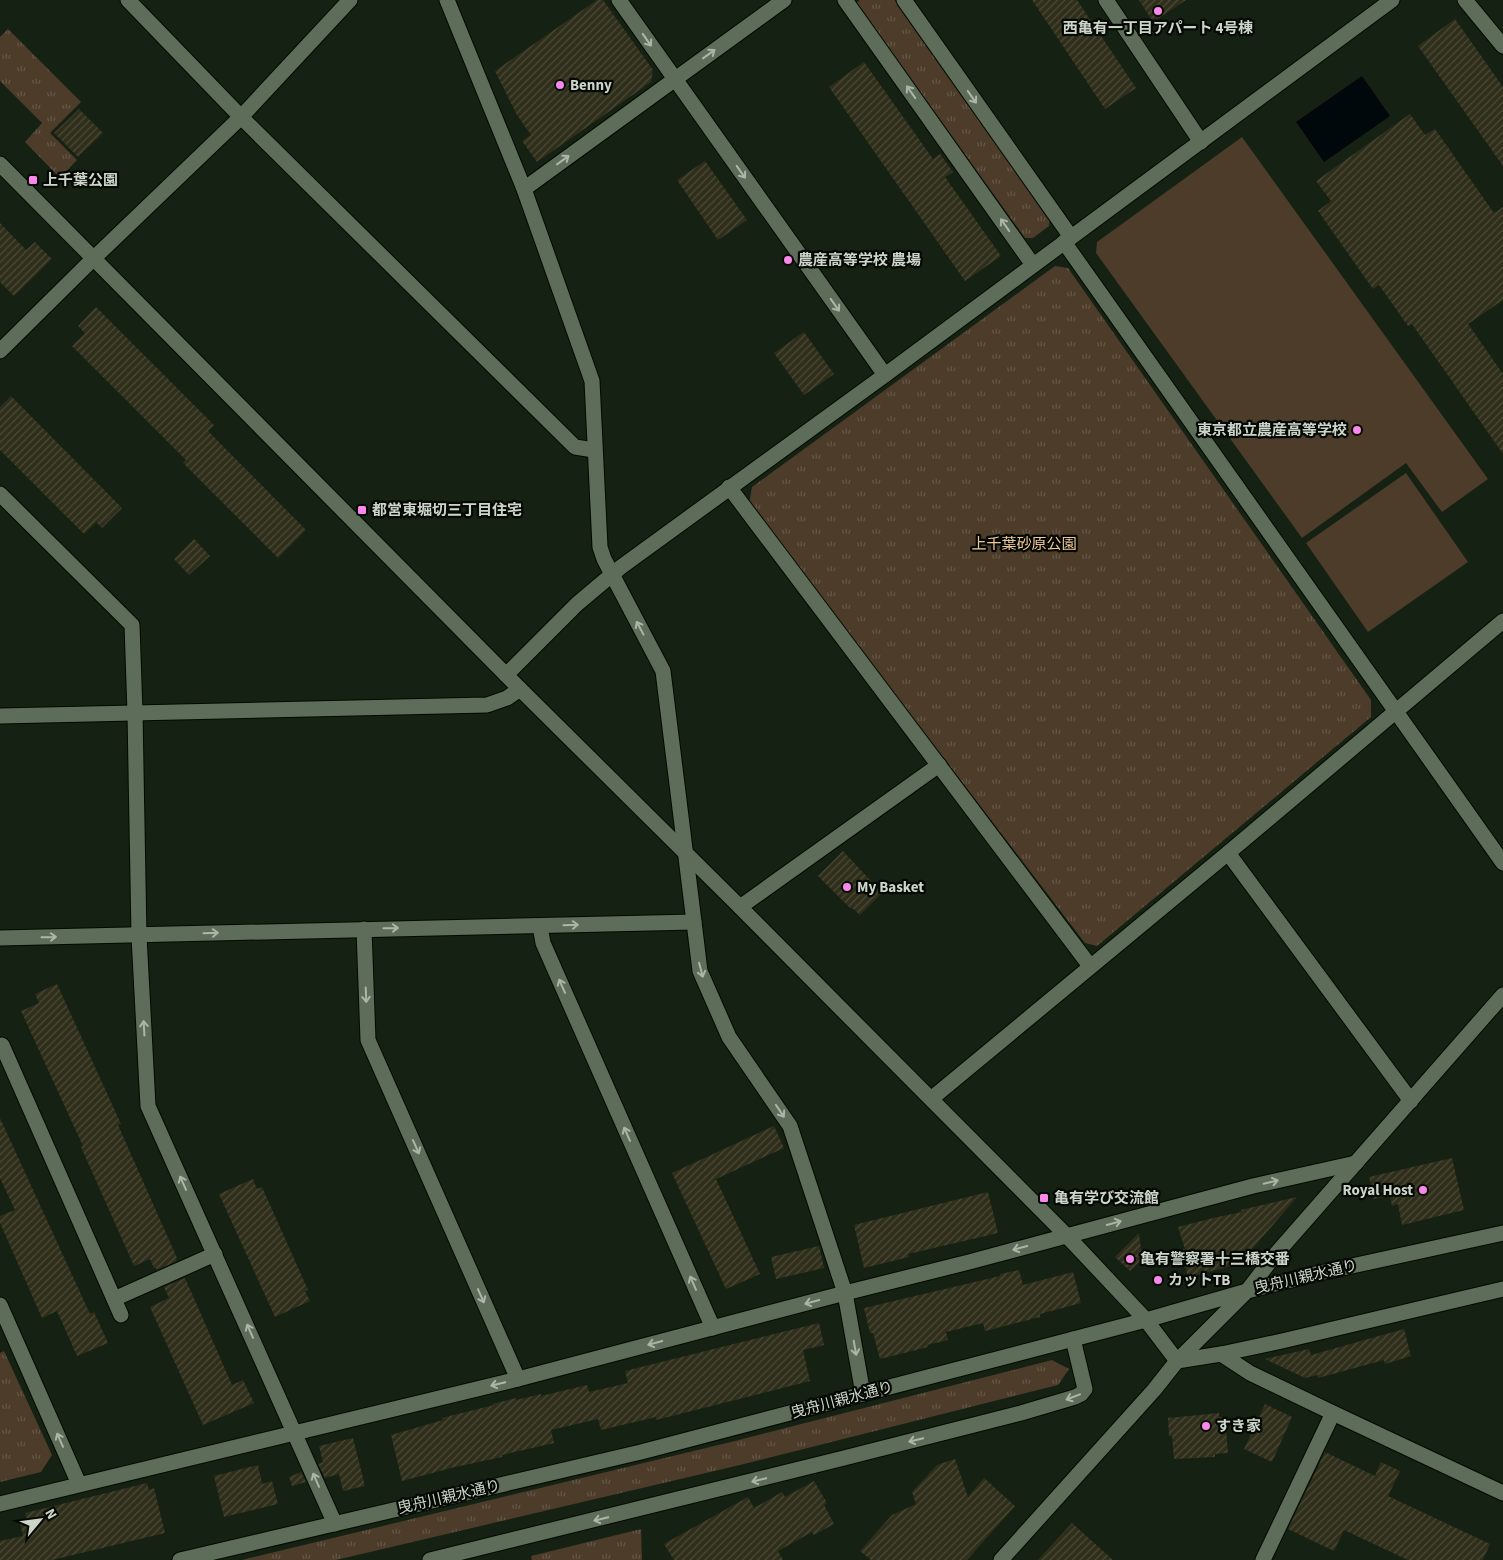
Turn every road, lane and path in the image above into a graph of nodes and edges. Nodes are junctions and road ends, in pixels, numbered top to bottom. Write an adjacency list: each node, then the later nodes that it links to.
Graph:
1 (128, 0): 13 (street)
2 (350, 0): 13 (street)
3 (447, 0): 16 (street)
4 (619, 0): 12 (street, one-way to 12)
5 (784, 0): 12 (street, one-way to 5)
6 (845, 0): 19 (street, one-way to 6)
7 (904, 0): 17 (street, one-way to 17)
8 (1106, 0): 14 (street)
9 (1392, 0): 14 (street)
10 (1465, 0): 11 (street)
11 (1503, 46)
12 (674, 79): 16 (street, one-way to 12); 21 (street, one-way to 21)
13 (241, 117): 18 (street); 22 (street)
14 (1202, 142): 17 (street)
15 (0, 164): 18 (street)
16 (524, 189): 22 (street)
17 (1068, 240): 19 (street); 29 (street)
18 (94, 258): 20 (street); 27 (street)
19 (1033, 265): 21 (street)
20 (0, 351)
21 (885, 375): 23 (street)
22 (594, 450): 25 (street)
23 (729, 488): 25 (street); 32 (street)
24 (0, 494): 30 (street)
25 (612, 574): 27 (street); 34 (street, one-way to 25)
26 (1503, 621): 29 (street)
27 (506, 675): 28 (street)
28 (520, 689): 30 (street); 34 (street)
29 (1395, 712): 33 (street); 35 (street)
30 (135, 713): 31 (street); 40 (street)
31 (0, 716)
32 (939, 765): 36 (street); 42 (street)
33 (1228, 853): 42 (street); 46 (street)
34 (685, 854): 36 (street); 37 (street)
35 (1503, 863)
36 (740, 907): 45 (street)
37 (694, 922): 38 (street, one-way to 37); 53 (street, one-way to 53)
38 (540, 926): 39 (street, one-way to 38); 58 (street, one-way to 38)
39 (364, 928): 40 (street, one-way to 39); 62 (street, one-way to 62)
40 (139, 936): 41 (street, one-way to 40); 50 (street, one-way to 40)
41 (0, 938)
42 (1090, 966): 45 (street)
43 (1503, 995): 46 (street)
44 (0, 1046): 54 (street)
45 (931, 1099): 49 (street)
46 (1411, 1101): 47 (street)
47 (1356, 1163): 49 (street, one-way to 47); 52 (street)
48 (1503, 1233): 52 (street, 曳舟川親水通り)
49 (1067, 1236): 53 (street, one-way to 53); 57 (street)
50 (215, 1254): 54 (street); 65 (street, one-way to 50)
51 (1503, 1289): 60 (street)
52 (1247, 1291): 57 (street, 曳舟川親水通り); 61 (street)
53 (845, 1293): 58 (street, one-way to 58); 63 (street, one-way to 63)
54 (114, 1299): 56 (street)
55 (0, 1305): 66 (street, one-way to 55)
56 (122, 1315)
57 (1146, 1320): 59 (street, 曳舟川親水通り); 61 (street)
58 (713, 1328): 62 (street, one-way to 62)
59 (1073, 1339): 63 (street, 曳舟川親水通り); 71 (street, one-way to 71)
60 (1221, 1354): 61 (street); 64 (street)
61 (1178, 1361): 72 (street)
62 (518, 1379): 65 (street, one-way to 65)
63 (863, 1394): 69 (street, 曳舟川親水通り)
64 (1333, 1413): 67 (street); 73 (street)
65 (296, 1434): 66 (street); 69 (street, one-way to 65)
66 (79, 1484): 68 (street)
67 (1503, 1493)
68 (0, 1504)
69 (336, 1524): 70 (street, 曳舟川親水通り)
70 (180, 1560)
71 (430, 1560)
72 (1001, 1560)
73 (1264, 1560)

